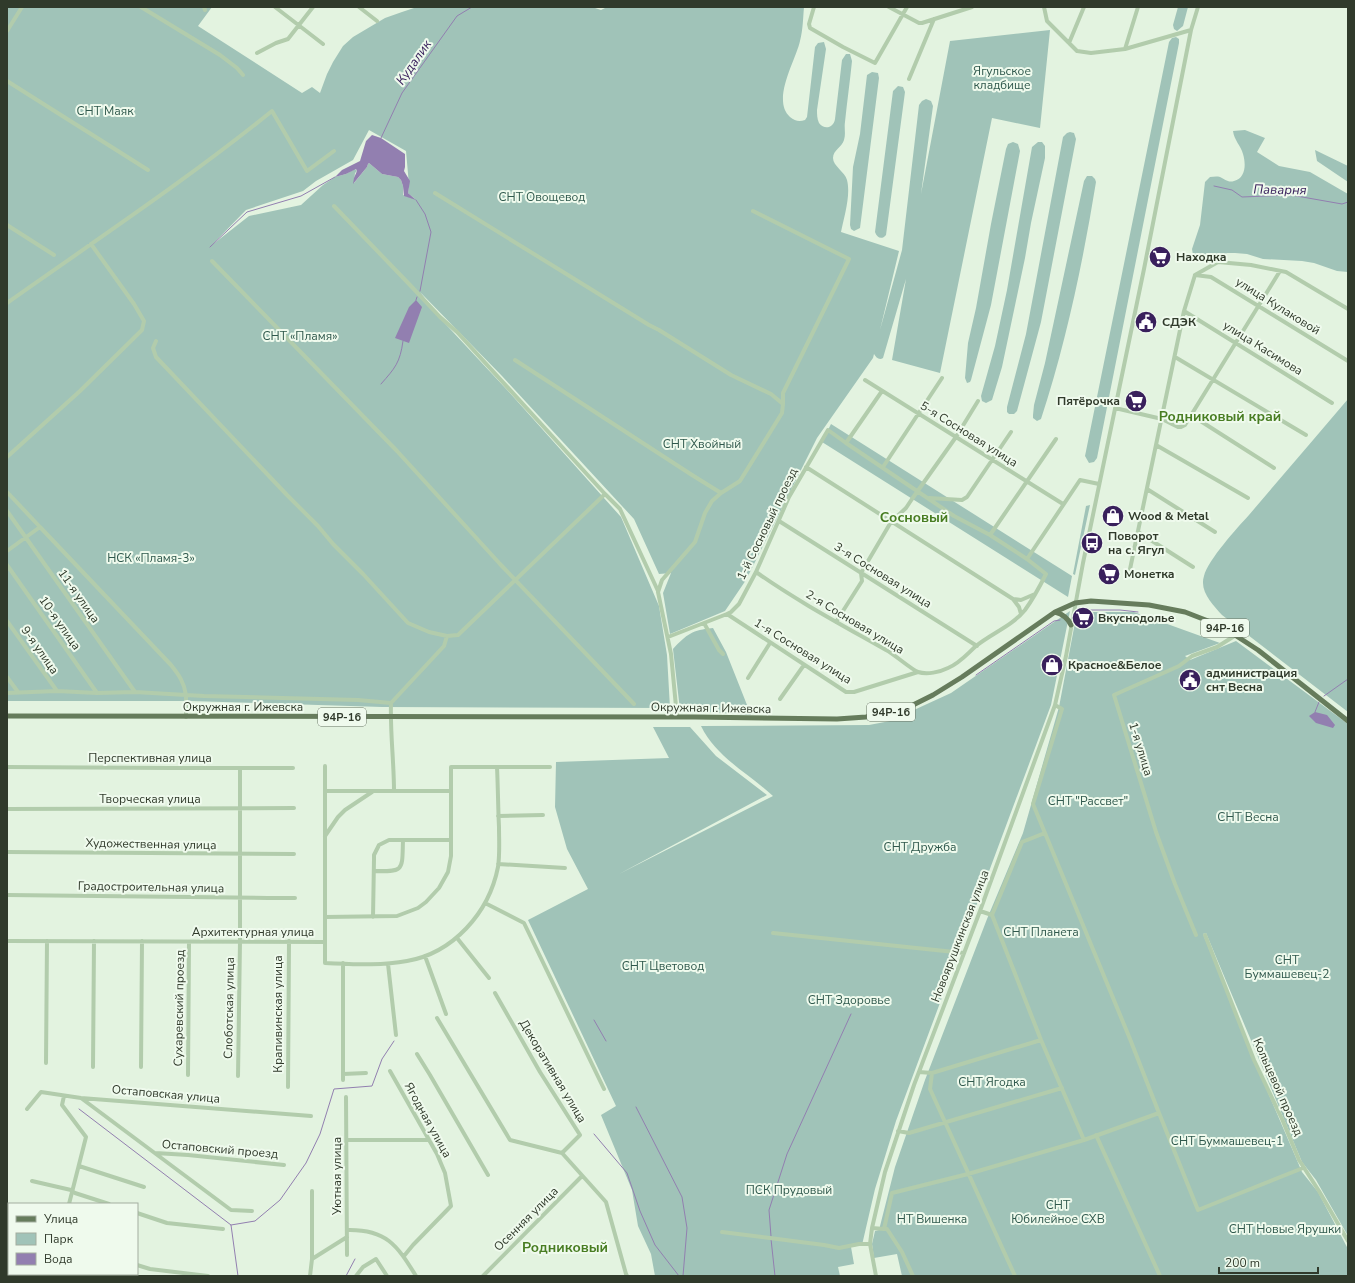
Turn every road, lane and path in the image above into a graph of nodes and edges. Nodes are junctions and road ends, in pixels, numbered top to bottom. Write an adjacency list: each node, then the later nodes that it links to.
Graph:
1 (22, 7): 19 (street)
2 (141, 7): 24 (street)
3 (275, 7): 17 (street)
4 (313, 7): 17 (street)
5 (359, 7): 16 (street)
6 (814, 7): 14 (street)
7 (889, 7): 14 (street)
8 (907, 7): 14 (street)
9 (972, 7): 15 (street)
10 (1044, 7): 20 (street)
11 (1084, 7): 20 (street)
12 (1138, 7): 22 (street)
13 (1198, 7): 18 (street, Новоярушкинская улица)
14 (903, 15): 15 (street)
15 (934, 20): 25 (street)
16 (377, 21)
17 (299, 26): 21 (street); 23 (street)
18 (1192, 30): 22 (street); 54 (street, Новоярушкинская улица)
19 (7, 31)
20 (1069, 43): 22 (street)
21 (323, 44)
22 (1125, 49)
23 (257, 53)
24 (243, 74)
25 (909, 79)
26 (7, 81): 28 (street)
27 (334, 151): 33 (street)
28 (148, 170)
29 (435, 193): 53 (street)
30 (334, 206): 75 (street)
31 (753, 211): 53 (street)
32 (7, 225): 34 (street)
33 (91, 244): 38 (street); 64 (street)
34 (54, 255)
35 (212, 261): 94 (street)
36 (1280, 271): 37 (street); 39 (street); 40 (street)
37 (1195, 275): 39 (street, улица Кулаковой); 41 (street)
38 (7, 303)
39 (1258, 306): 43 (street); 46 (street, улица Кулаковой)
40 (1348, 309)
41 (1184, 310): 43 (street, улица Касимова); 44 (street)
42 (156, 342): 107 (street)
43 (1236, 343): 48 (street); 52 (street, улица Касимова)
44 (1175, 357): 48 (street); 57 (street)
45 (515, 360): 74 (street)
46 (1348, 361)
47 (942, 378): 55 (street)
48 (1214, 379): 56 (street); 59 (street)
49 (865, 380): 50 (street, 5-я Сосновая улица)
50 (882, 391): 55 (street, 5-я Сосновая улица); 62 (street)
51 (978, 401): 60 (street)
52 (1332, 403)
53 (783, 404): 74 (street)
54 (1115, 408): 57 (street); 70 (street, Новоярушкинская улица)
55 (918, 414): 60 (street, 5-я Сосновая улица); 67 (street)
56 (1191, 415): 57 (street); 68 (street)
57 (1162, 419): 63 (street)
58 (1011, 432): 65 (street)
59 (1306, 435)
60 (956, 437): 65 (street, 5-я Сосновая улица); 73 (street)
61 (1056, 439): 69 (street)
62 (846, 443): 66 (street, 1-й Сосновый проезд); 67 (street)
63 (1156, 445): 71 (street); 77 (street)
64 (7, 457)
65 (991, 460): 69 (street, 5-я Сосновая улица); 76 (street)
66 (806, 467): 80 (street, 1-й Сосновый проезд); 81 (street)
67 (883, 468): 73 (street)
68 (1274, 468)
69 (1027, 482): 78 (street, 5-я Сосновая улица); 85 (street)
70 (1099, 484): 78 (street); 98 (street, Новоярушкинская улица)
71 (1147, 489): 83 (street); 84 (street)
72 (7, 492): 82 (street)
73 (918, 492): 76 (street); 81 (street)
74 (721, 493): 95 (street)
75 (605, 494): 94 (street); 95 (street)
76 (928, 498): 85 (street)
77 (1248, 498)
78 (1063, 504): 88 (street)
79 (7, 510): 86 (street, 11-я улица)
80 (779, 521): 91 (street, 1-й Сосновый проезд); 92 (street, 3-я Сосновая улица)
81 (891, 522): 92 (street); 97 (street)
82 (40, 527): 86 (street); 121 (street)
83 (1138, 532): 90 (street); 93 (street)
84 (1215, 532)
85 (990, 535): 88 (street)
86 (25, 538): 87 (street); 118 (street, 11-я улица)
87 (7, 551)
88 (1027, 559): 96 (street)
89 (7, 566): 120 (street, 10-я улица)
90 (1193, 567)
91 (756, 572): 100 (street, 1-й Сосновый проезд); 103 (street, 2-я Сосновая улица)
92 (861, 573): 103 (street); 110 (street, 3-я Сосновая улица)
93 (1129, 574)
94 (516, 580): 107 (street); 124 (street)
95 (658, 592): 108 (street)
96 (1036, 593): 97 (street); 101 (street)
97 (1013, 599): 101 (street)
98 (1075, 603): 99 (main road, Окружная г. Ижевска / 94Р-16); 105 (street, Новоярушкинская улица); 106 (main road, Окружная г. Ижевска / 94Р-16)
99 (1055, 612): 105 (main road); 129 (main road, Окружная г. Ижевска / 94Р-16)
100 (727, 614): 104 (street); 109 (street, 1-я Сосновая улица)
101 (1021, 614): 110 (street)
102 (7, 621): 116 (street, 9-я улица)
103 (836, 622): 113 (street, 2-я Сосновая улица)
104 (704, 623): 108 (street); 111 (street)
105 (1071, 625): 125 (street, Новоярушкинская улица)
106 (1236, 635): 130 (main road, Окружная г. Ижевска / 94Р-16); 165 (street, 1-я улица)
107 (447, 636): 123 (street)
108 (668, 637): 129 (street)
109 (770, 643): 112 (street, 1-я Сосновая улица); 115 (street)
110 (977, 646): 113 (street)
111 (723, 654)
112 (804, 665): 113 (street, 1-я Сосновая улица); 122 (street)
113 (918, 672)
114 (7, 677): 117 (street)
115 (748, 678)
116 (57, 691): 117 (street); 120 (street)
117 (18, 692): 119 (street)
118 (135, 692): 120 (street); 121 (street)
119 (7, 693)
120 (97, 693)
121 (186, 695): 123 (street); 127 (street)
122 (780, 698)
123 (391, 703): 128 (street)
124 (634, 704)
125 (1055, 705): 146 (street); 160 (street, Новоярушкинская улица)
126 (7, 716): 127 (main road, Окружная г. Ижевска / 94Р-16)
127 (186, 717): 128 (main road, Окружная г. Ижевска / 94Р-16)
128 (391, 717): 129 (main road, Окружная г. Ижевска / 94Р-16); 139 (street)
129 (677, 717)
130 (1348, 721)
131 (7, 766): 135 (street, Перспективная улица)
132 (325, 766): 137 (street)
133 (497, 767): 134 (street); 140 (street); 145 (street, Архитектурная улица)
134 (550, 767)
135 (240, 768): 136 (street, Перспективная улица); 141 (street, Слоботская улица)
136 (293, 768)
137 (325, 791): 138 (street); 147 (street)
138 (372, 791): 139 (street); 147 (street)
139 (394, 791): 140 (street)
140 (451, 791): 149 (street)
141 (240, 808): 142 (street, Творческая улица); 143 (street, Творческая улица); 152 (street, Слоботская улица)
142 (294, 808)
143 (7, 809)
144 (543, 815): 145 (street)
145 (498, 816): 153 (street, Архитектурная улица)
146 (1045, 833): 161 (street); 205 (street)
147 (325, 836): 162 (street)
148 (403, 840): 149 (street); 155 (street); 155 (street)
149 (451, 840): 163 (street)
150 (7, 852): 152 (street, Художественная улица)
151 (294, 854): 152 (street, Художественная улица)
152 (240, 855): 157 (street, Слоботская улица)
153 (498, 864): 154 (street); 159 (street, Архитектурная улица)
154 (565, 868)
155 (374, 871): 163 (street)
156 (7, 895): 157 (street, Градостроительная улица)
157 (240, 898): 158 (street, Градостроительная улица); 172 (street, Слоботская улица)
158 (295, 898)
159 (485, 903): 167 (street, Архитектурная улица); 200 (street)
160 (980, 911): 161 (street); 176 (street, Новоярушкинская улица)
161 (992, 914): 185 (street)
162 (325, 917): 163 (street); 175 (street)
163 (373, 917)
164 (773, 933): 176 (street)
165 (1196, 935)
166 (1205, 935): 217 (street, Кольцевой проезд)
167 (457, 938): 177 (street, Архитектурная улица); 180 (street)
168 (7, 941): 169 (street, Архитектурная улица)
169 (47, 941): 170 (street, Архитектурная улица); 187 (street)
170 (94, 941): 171 (street, Архитектурная улица); 189 (street)
171 (142, 941): 173 (street, Архитектурная улица); 188 (street)
172 (240, 941): 173 (street, Архитектурная улица); 174 (street, Архитектурная улица); 196 (street, Слоботская улица)
173 (189, 942): 195 (street, Сухаревский проезд)
174 (289, 942): 175 (street, Архитектурная улица); 198 (street, Крапивинская улица)
175 (325, 942): 178 (street, Архитектурная улица)
176 (964, 953): 191 (street, Новоярушкинская улица)
177 (425, 956): 179 (street, Архитектурная улица); 182 (street)
178 (343, 963): 179 (street, Архитектурная улица); 194 (street)
179 (388, 964): 184 (street)
180 (489, 978)
181 (494, 993): 214 (street, Декоративная улица)
182 (446, 1014)
183 (437, 1018): 214 (street)
184 (396, 1035)
185 (1041, 1040): 193 (street); 199 (street)
186 (416, 1054): 219 (street)
187 (46, 1063)
188 (142, 1066)
189 (93, 1067)
190 (390, 1071): 211 (street, Ягодная улица)
191 (919, 1072): 193 (street); 208 (street, Новоярушкинская улица)
192 (366, 1073): 194 (street)
193 (932, 1073): 207 (street)
194 (343, 1074): 197 (street)
195 (188, 1075)
196 (238, 1076)
197 (343, 1080)
198 (288, 1087)
199 (1062, 1088): 207 (street); 212 (street)
200 (604, 1089)
201 (64, 1096): 203 (street, Остаповская улица); 204 (street, Остаповская улица); 216 (street)
202 (346, 1097): 210 (street, Уютная улица)
203 (81, 1098): 206 (street, Остаповская улица); 213 (street)
204 (27, 1109)
205 (1159, 1113): 209 (street); 217 (street)
206 (311, 1116)
207 (945, 1123): 208 (street); 218 (street)
208 (898, 1131): 229 (street, Новоярушкинская улица)
209 (1096, 1135): 212 (street); 252 (street)
210 (347, 1140): 211 (street); 232 (street, Уютная улица)
211 (430, 1140): 238 (street, Ягодная улица)
212 (1084, 1140): 218 (street)
213 (155, 1153): 215 (street, Остаповский проезд); 227 (street)
214 (562, 1153): 220 (street)
215 (284, 1165)
216 (79, 1166): 222 (street); 223 (street)
217 (1303, 1168): 235 (street, Кольцевой проезд)
218 (968, 1174): 231 (street); 251 (street)
219 (488, 1175)
220 (582, 1176): 241 (street); 247 (street, Осенняя улица)
221 (32, 1181): 223 (street)
222 (144, 1187)
223 (72, 1191): 225 (street); 226 (street)
224 (312, 1191): 239 (street)
225 (70, 1203)
226 (106, 1203)
227 (252, 1211)
228 (138, 1213): 230 (street)
229 (872, 1228): 231 (street); 236 (street, Новоярушкинская улица)
230 (223, 1229)
231 (884, 1229): 250 (street)
232 (347, 1230): 234 (street, Уютная улица); 238 (street)
233 (722, 1232): 236 (street)
234 (347, 1237): 237 (street, Уютная улица); 239 (street)
235 (1348, 1241)
236 (870, 1244): 249 (street, Новоярушкинская улица)
237 (347, 1255)
238 (404, 1256): 246 (street)
239 (312, 1259): 243 (street)
240 (138, 1265): 242 (street)
241 (627, 1275): 248 (street)
242 (208, 1276)
243 (310, 1276)
244 (356, 1276): 245 (street)
245 (387, 1276)
246 (416, 1276)
247 (483, 1276)
248 (619, 1276)
249 (876, 1276)
250 (913, 1276)
251 (1015, 1276)
252 (1160, 1276)

